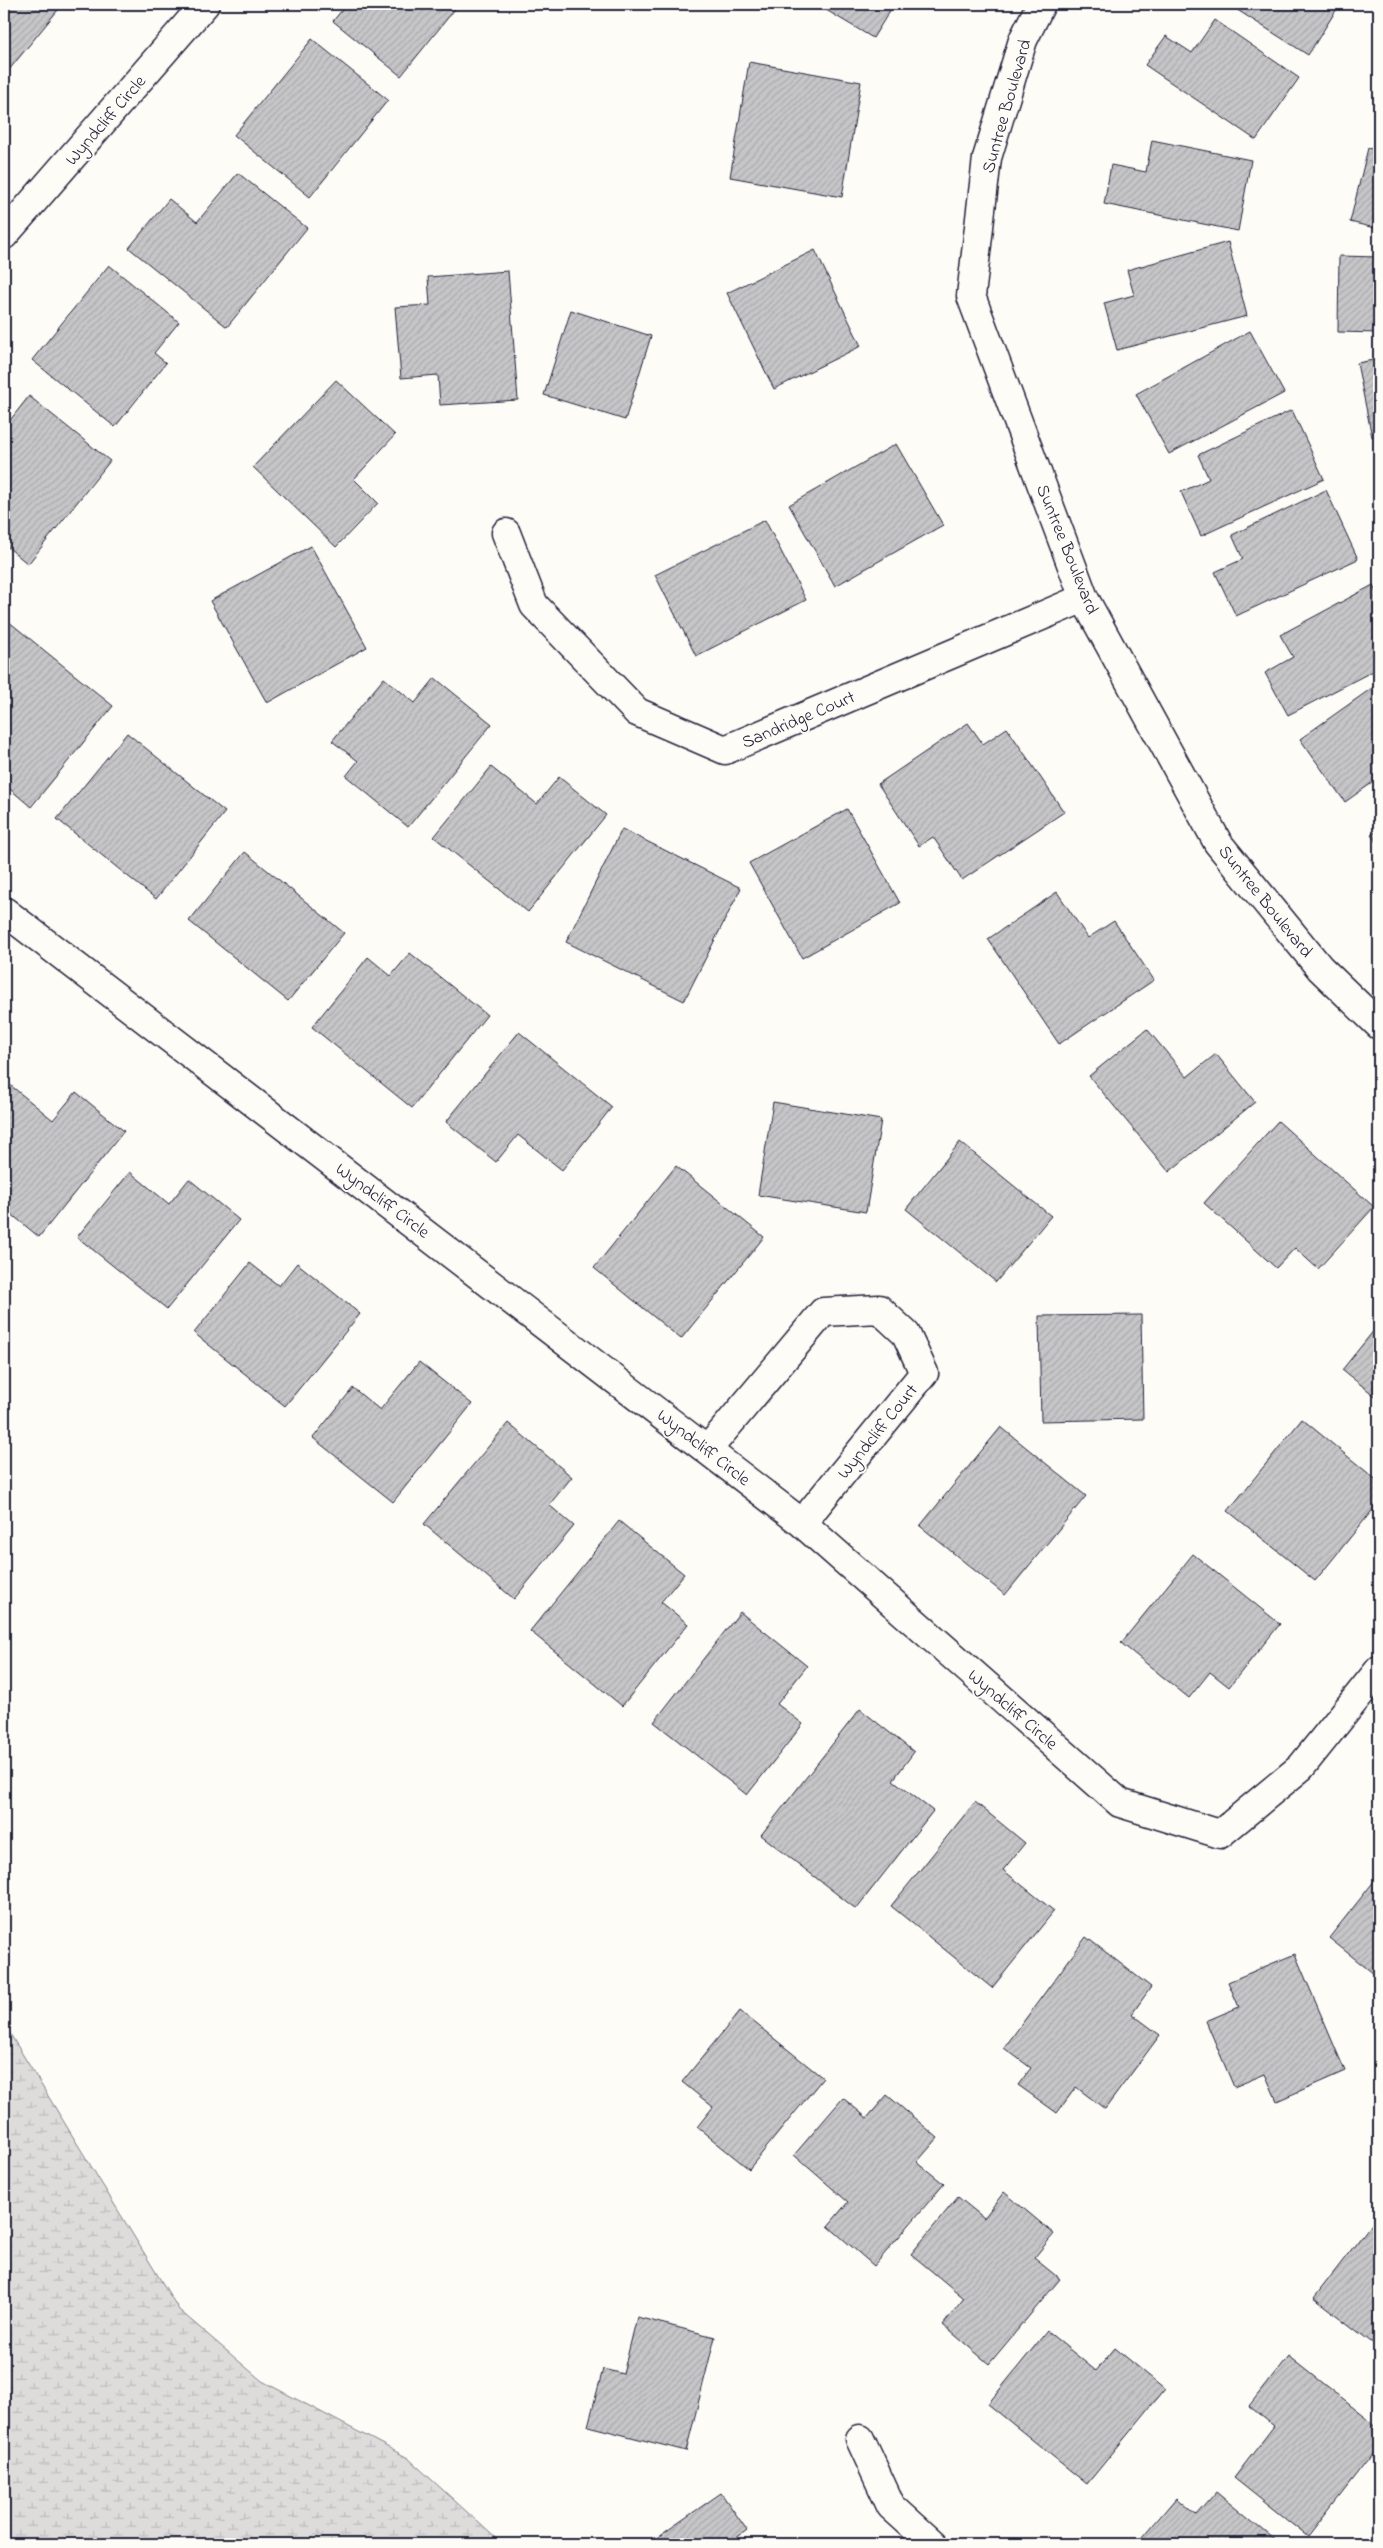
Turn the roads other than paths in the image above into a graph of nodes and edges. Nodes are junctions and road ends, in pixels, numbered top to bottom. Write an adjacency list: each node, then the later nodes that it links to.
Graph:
1 (205, 4): 3 (street, Wyndcliff Circle)
2 (1041, 4): 5 (street, Suntree Boulevard)
3 (4, 235)
4 (506, 532): 5 (street, Sandridge Court)
5 (1084, 598): 7 (street, Suntree Boulevard)
6 (4, 910): 8 (street, Wyndcliff Circle)
7 (1379, 1025)
8 (708, 1449): 9 (street, Wyndcliff Circle); 9 (street, Wyndcliff Court)
9 (802, 1523): 10 (street, Wyndcliff Circle)
10 (1379, 1670)
11 (860, 2439): 12 (street)
12 (933, 2544)

